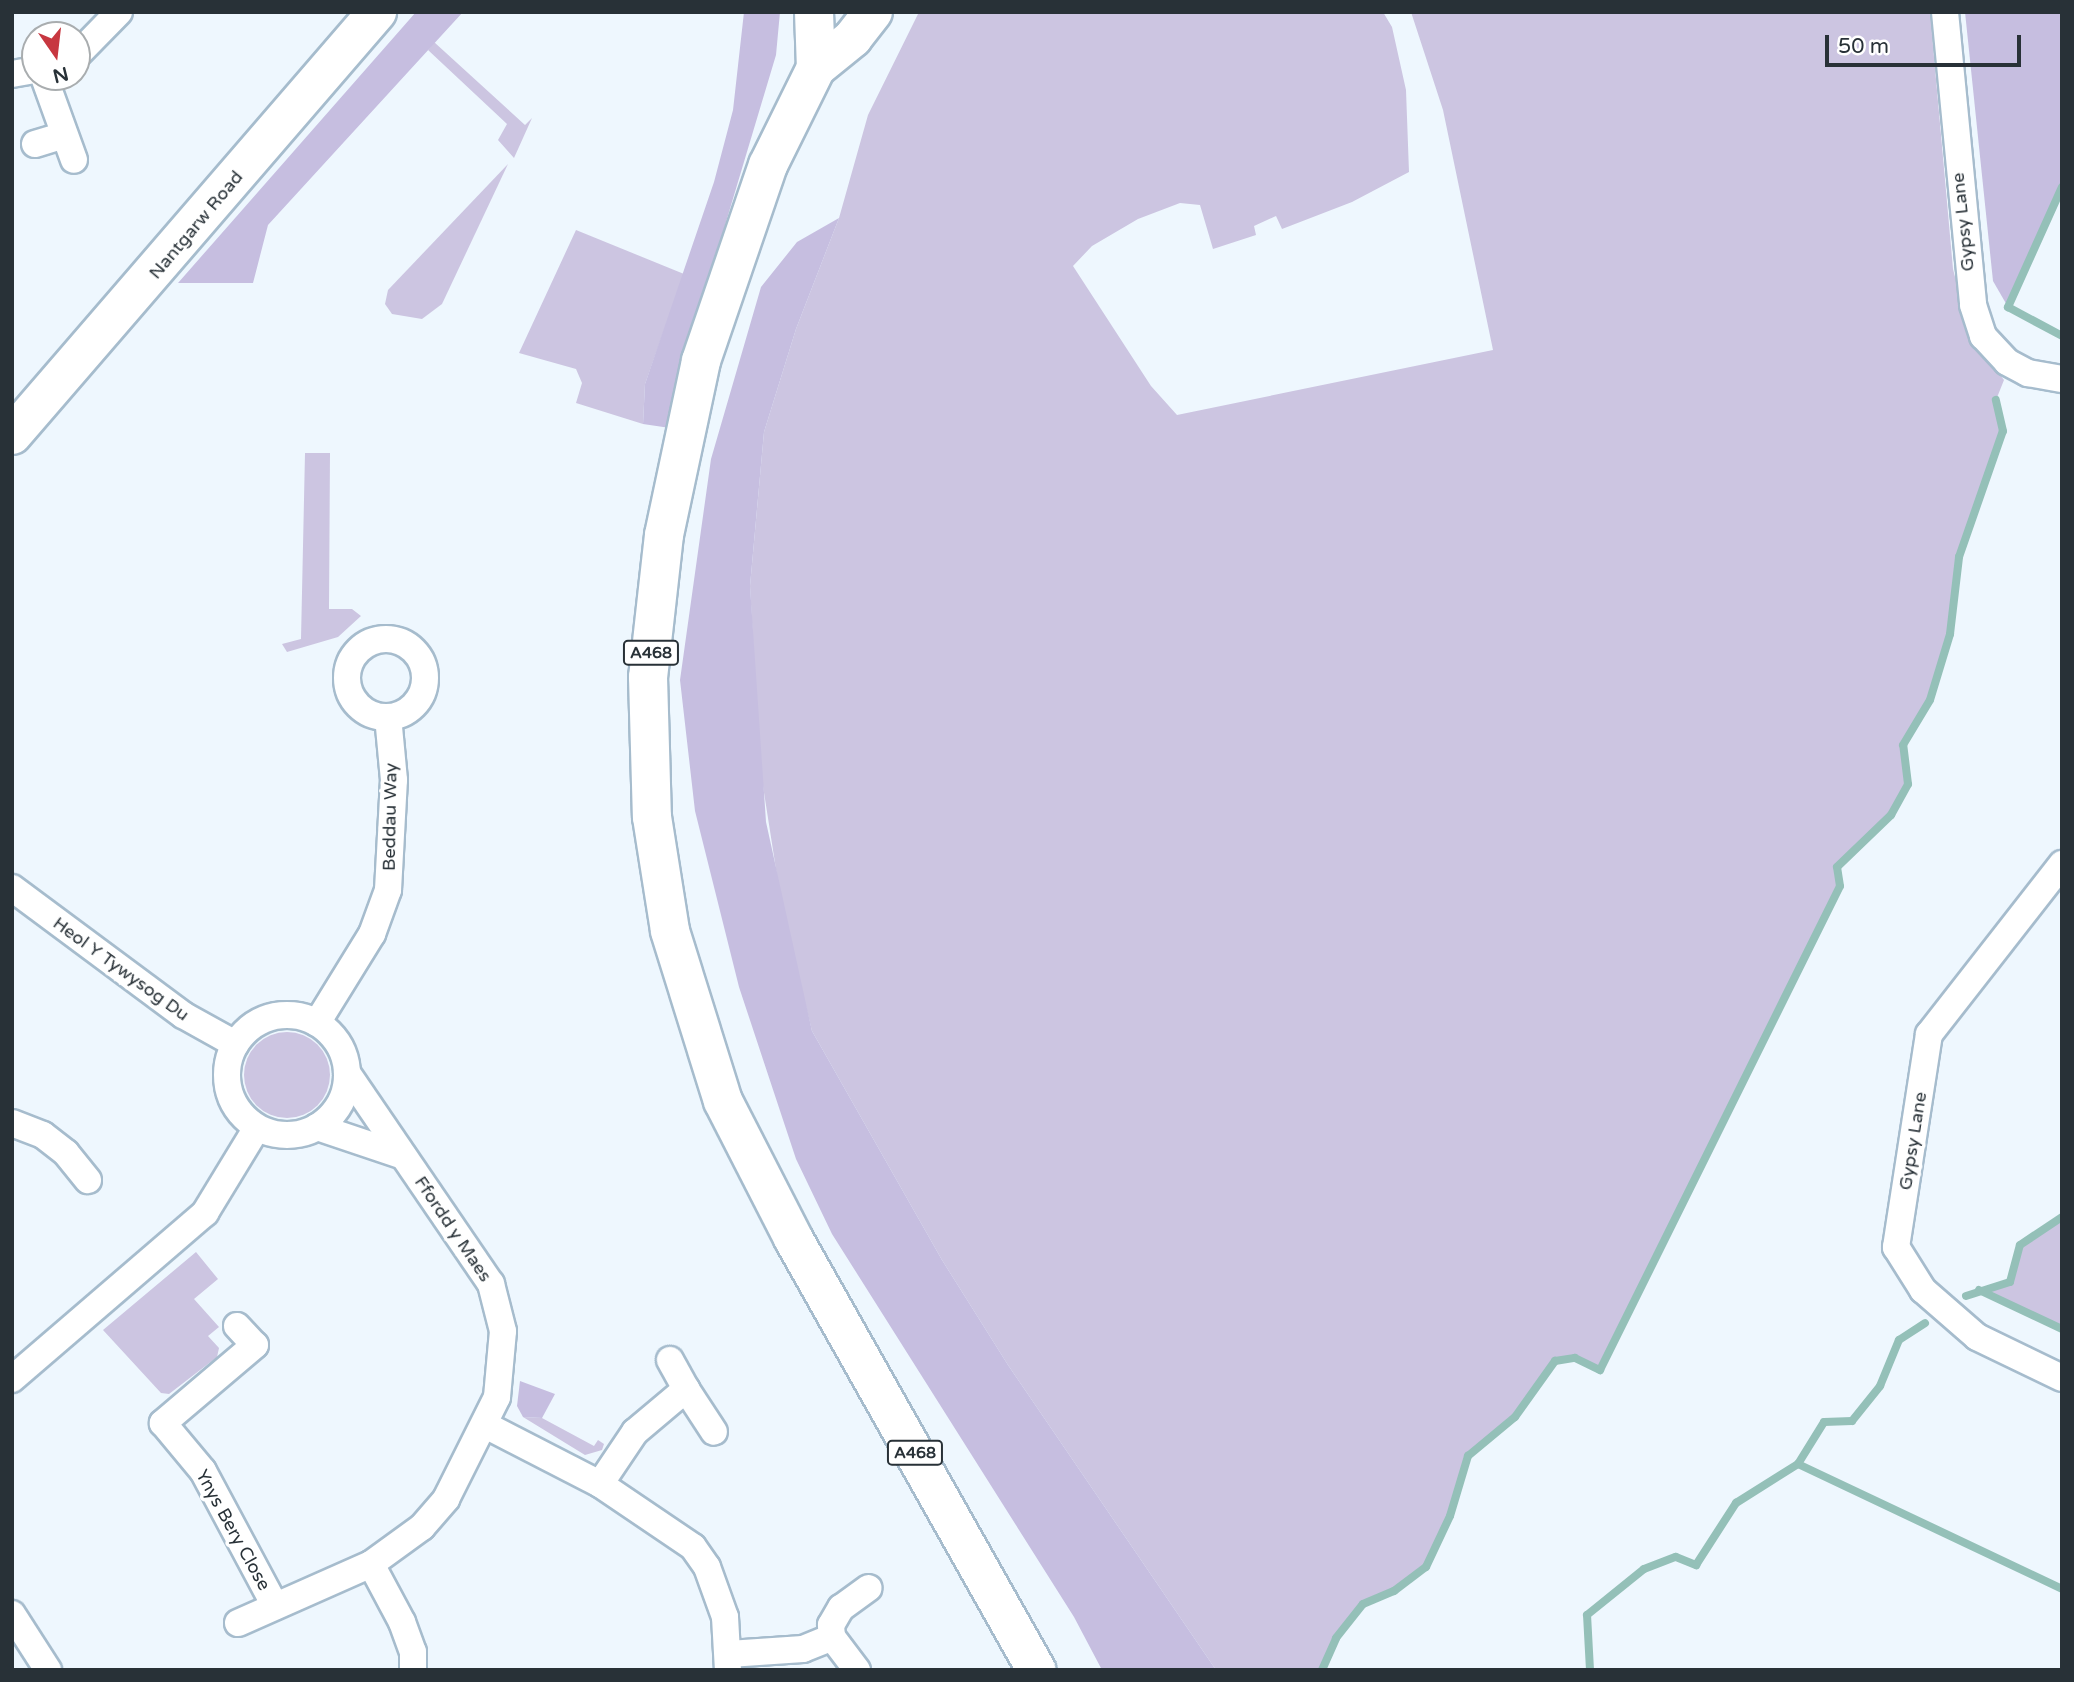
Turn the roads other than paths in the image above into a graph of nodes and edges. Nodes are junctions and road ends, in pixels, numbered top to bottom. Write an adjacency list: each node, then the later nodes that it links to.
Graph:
1 (119, 12): 6 (street)
2 (377, 12): 13 (main road, Nantgarw Road)
3 (814, 12): 7 (main road, A468)
4 (873, 12): 7 (main road, A468)
5 (1945, 12): 12 (street, Gypsy Lane)
6 (91, 41)
7 (816, 68): 43 (main road, A468)
8 (48, 91): 9 (street)
9 (62, 136): 10 (street); 11 (street)
10 (35, 144)
11 (74, 160)
12 (2062, 379)
13 (12, 435)
14 (388, 717): 17 (street, Beddau Way)
15 (2062, 864): 27 (street, Gypsy Lane)
16 (12, 888): 18 (street, Heol Y Tywysog Du)
17 (317, 1023): 18 (street); 19 (street)
18 (235, 1044): 22 (street)
19 (347, 1073): 21 (street); 23 (street, Ffordd y Maes)
20 (12, 1123): 24 (street)
21 (317, 1127): 22 (street); 23 (street)
22 (256, 1129): 28 (street)
23 (403, 1156): 30 (street, Ffordd y Maes)
24 (88, 1180)
25 (237, 1326): 35 (street, Ynys Bery Close)
26 (670, 1360): 29 (street)
27 (2062, 1378)
28 (12, 1379)
29 (686, 1390): 31 (street); 32 (street)
30 (487, 1426): 32 (street); 33 (street, Ynys Bery Close)
31 (714, 1432)
32 (600, 1484): 39 (street)
33 (371, 1564): 35 (street, Ynys Bery Close); 41 (street)
34 (869, 1588): 38 (street)
35 (275, 1606): 37 (street, Ynys Bery Close)
36 (12, 1614): 40 (street)
37 (238, 1623)
38 (832, 1637): 39 (street); 42 (street)
39 (728, 1662)
40 (48, 1670)
41 (413, 1670)
42 (857, 1670)
43 (1036, 1670)

